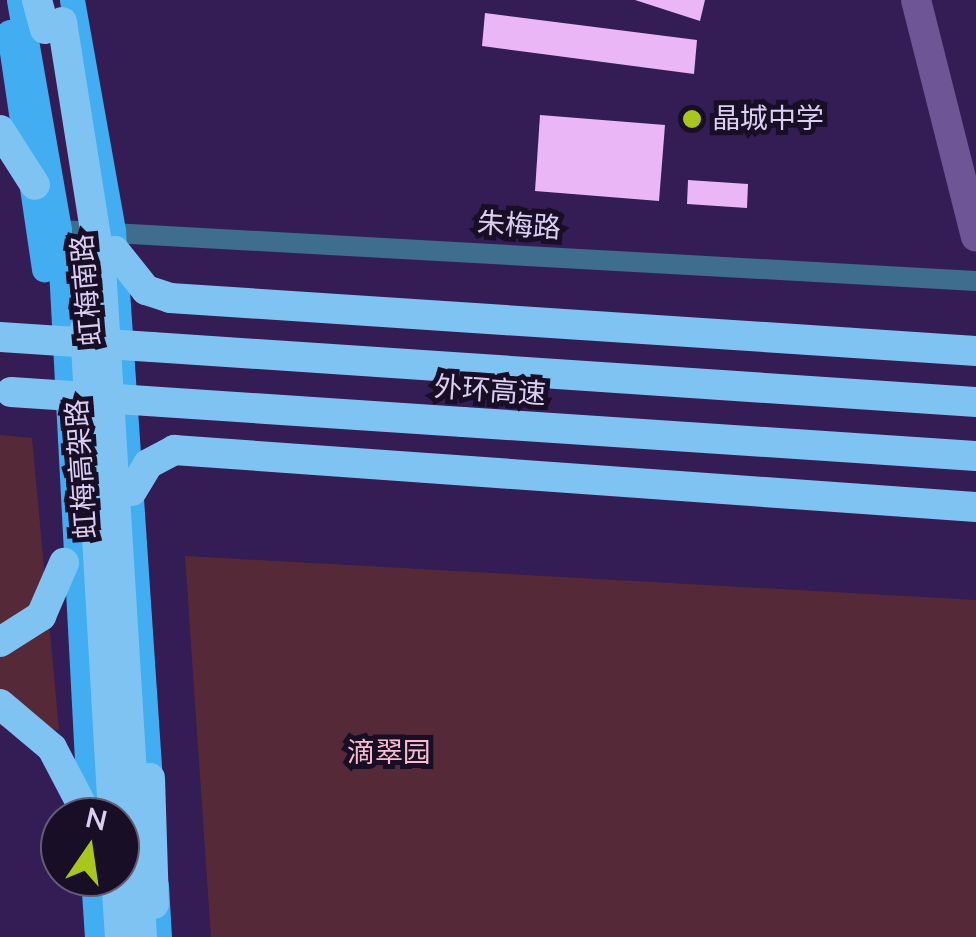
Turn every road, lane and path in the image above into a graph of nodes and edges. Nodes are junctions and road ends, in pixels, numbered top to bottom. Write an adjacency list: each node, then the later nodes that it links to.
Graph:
1 (3, 0): 7 (main road, 虹梅南路)
2 (19, 0): 8 (main road, 虹梅南路)
3 (37, 0): 25 (highway, 虹梅高架路, bridge)
4 (56, 0): 30 (highway, 虹梅高架路, bridge)
5 (72, 0): 9 (main road, 虹梅南路)
6 (0, 130): 7 (highway)
7 (35, 185): 18 (main road, 虹梅南路)
8 (59, 230): 9 (street, 朱梅路); 21 (main road, 虹梅南路)
9 (114, 241): 10 (street, 朱梅路); 12 (highway); 16 (main road, 虹梅南路)
10 (966, 281)
11 (0, 337): 14 (highway, 外环高速, bridge)
12 (970, 350)
13 (4, 393): 15 (highway, 外环高速, bridge)
14 (976, 402)
15 (976, 456)
16 (132, 492): 17 (highway); 22 (main road, 虹梅南路)
17 (976, 506)
18 (64, 563): 19 (highway); 21 (main road, 虹梅南路)
19 (0, 642)
20 (0, 704): 23 (highway)
21 (88, 771): 24 (main road, 虹梅南路)
22 (150, 778): 31 (highway)
23 (78, 797)
24 (89, 797)
25 (112, 797)
26 (95, 897): 28 (main road)
27 (117, 897): 29 (highway)
28 (97, 937)
29 (120, 937)
30 (142, 937)
31 (157, 937)

